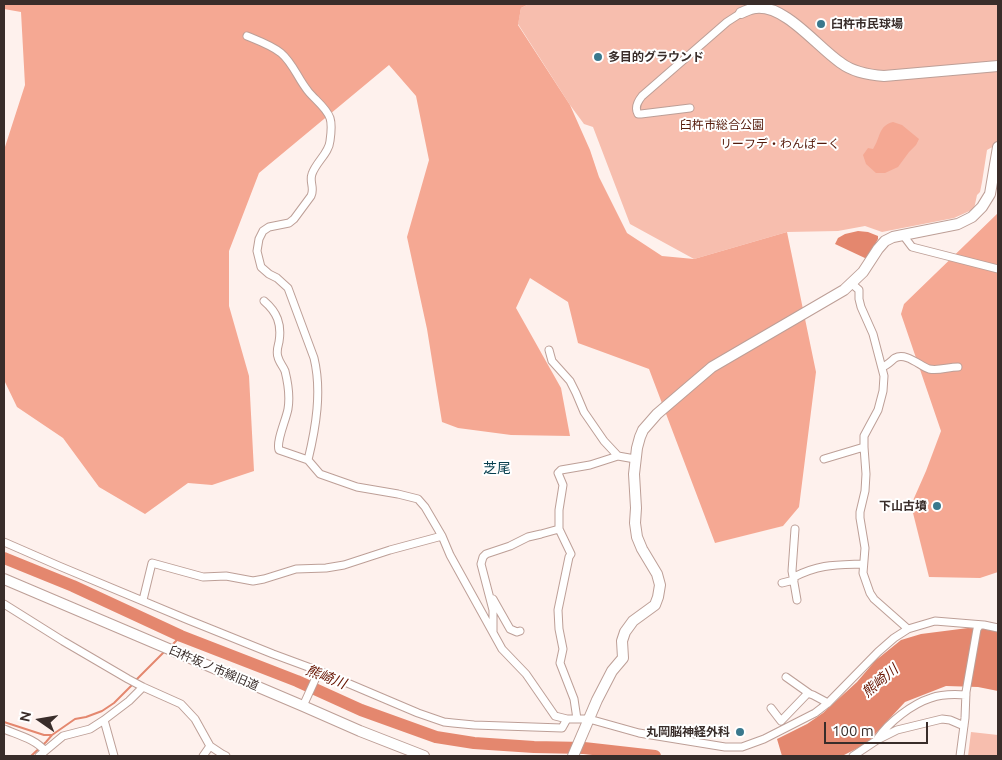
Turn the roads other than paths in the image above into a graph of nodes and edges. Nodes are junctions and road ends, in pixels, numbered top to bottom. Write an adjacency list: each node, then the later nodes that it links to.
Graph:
1 (741, 13): 3 (street); 4 (street)
2 (247, 36): 16 (street)
3 (998, 66)
4 (690, 108)
5 (998, 147): 6 (street)
6 (903, 235): 7 (street); 8 (street)
7 (998, 269)
8 (851, 283): 11 (street); 15 (street)
9 (264, 300): 16 (street)
10 (549, 350): 14 (street)
11 (882, 367): 12 (street); 13 (street)
12 (958, 367)
13 (864, 447): 17 (street); 22 (street)
14 (618, 456): 15 (street); 18 (street)
15 (635, 459): 46 (street)
16 (308, 460): 20 (street)
17 (824, 460)
18 (559, 529): 26 (street); 44 (street)
19 (795, 529): 23 (street)
20 (442, 536): 27 (street); 34 (street)
21 (4, 542): 27 (street)
22 (863, 564): 23 (street); 32 (street)
23 (794, 578): 25 (street); 28 (street)
24 (4, 579): 41 (street, 臼杵坂ノ市線旧道)
25 (782, 583)
26 (490, 595): 33 (street); 34 (street)
27 (143, 600): 35 (street)
28 (797, 600)
29 (4, 604): 37 (street)
30 (979, 627): 31 (street); 32 (street); 38 (street)
31 (998, 628)
32 (908, 629): 40 (street)
33 (520, 631)
34 (493, 632): 43 (street)
35 (319, 672): 41 (street); 43 (street)
36 (786, 678): 39 (street)
37 (141, 686): 45 (street); 50 (street)
38 (966, 693): 47 (street); 49 (street)
39 (808, 694): 40 (street); 42 (street)
40 (828, 703): 46 (street)
41 (304, 704): 56 (street, 臼杵坂ノ市線旧道)
42 (771, 708)
43 (567, 719): 44 (street)
44 (577, 719): 46 (street)
45 (104, 720): 51 (street); 53 (street)
46 (587, 723): 57 (street)
47 (964, 726): 49 (street); 59 (street)
48 (4, 729): 51 (street)
49 (876, 740): 58 (street)
50 (210, 746): 54 (street); 55 (street)
51 (43, 748): 52 (street)
52 (39, 756)
53 (114, 756)
54 (203, 756)
55 (226, 756)
56 (424, 756)
57 (573, 756)
58 (854, 756)
59 (960, 756)

